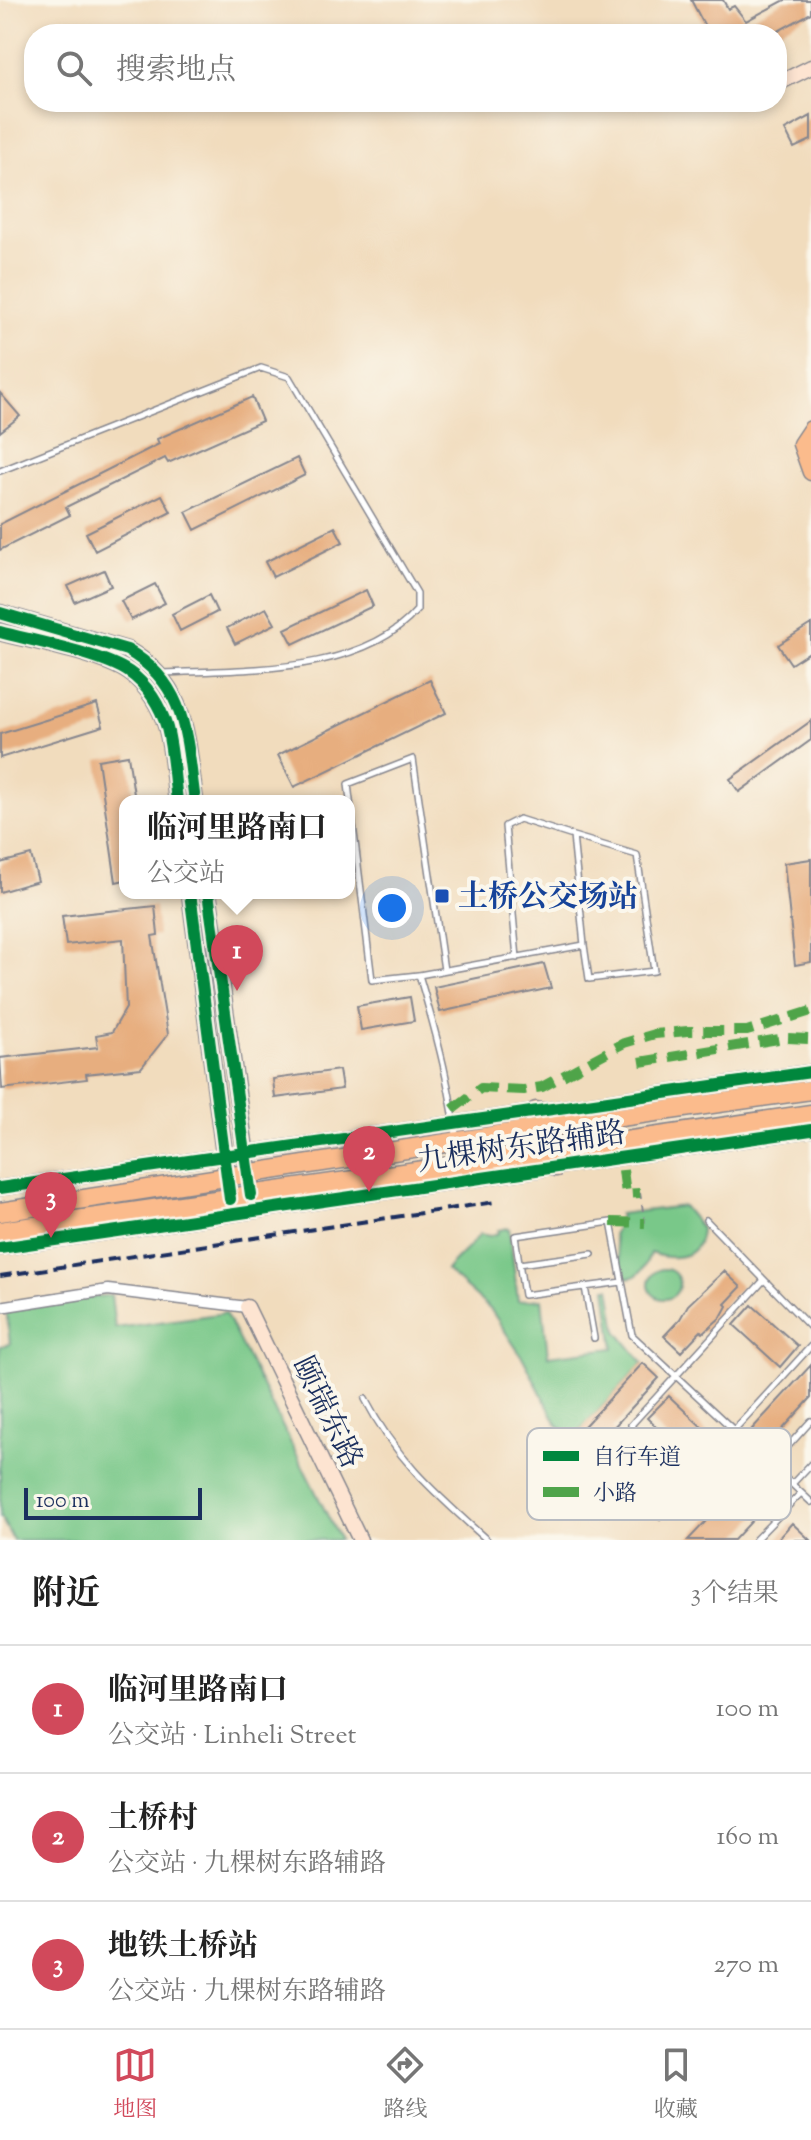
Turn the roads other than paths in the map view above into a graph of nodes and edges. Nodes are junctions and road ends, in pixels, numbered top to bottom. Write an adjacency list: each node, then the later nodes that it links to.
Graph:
1 (811, 67): 2 (street)
2 (787, 79)
3 (811, 429): 5 (main road)
4 (0, 471): 8 (lane)
5 (811, 472)
6 (0, 613): 8 (main road)
7 (0, 632): 9 (main road)
8 (159, 673): 10 (main road)
9 (176, 795)
10 (194, 795)
11 (349, 795): 18 (lane)
12 (573, 836): 16 (lane); 16 (lane); 17 (lane)
13 (355, 841): 19 (lane)
14 (191, 899): 28 (main road)
15 (209, 899): 27 (main road)
16 (584, 945): 17 (lane)
17 (517, 958): 18 (lane)
18 (444, 970): 19 (lane)
19 (419, 975): 26 (lane)
20 (811, 1072): 22 (street, 九棵树东路辅路)
21 (811, 1090): 24 (highway)
22 (536, 1111): 24 (highway); 26 (street, 九棵树东路辅路)
23 (811, 1114): 29 (highway)
24 (586, 1121): 26 (highway)
25 (811, 1130): 31 (street, 九棵树东路辅路)
26 (456, 1132): 27 (street, 九棵树东路辅路); 30 (lane); 32 (highway)
27 (246, 1152): 28 (street, 九棵树东路辅路); 32 (main road)
28 (225, 1155): 33 (main road); 34 (street, 九棵树东路辅路)
29 (525, 1156): 30 (highway); 31 (highway)
30 (459, 1166): 35 (highway)
31 (556, 1167): 40 (street, 九棵树东路辅路)
32 (249, 1174): 33 (highway); 35 (main road)
33 (227, 1177): 36 (main road); 37 (highway)
34 (0, 1188)
35 (251, 1195): 36 (highway)
36 (230, 1199): 39 (highway)
37 (0, 1212)
38 (706, 1220): 43 (lane)
39 (0, 1231)
40 (0, 1248)
41 (592, 1254): 42 (lane)
42 (519, 1264): 44 (lane); 45 (lane)
43 (764, 1280): 48 (lane); 51 (lane)
44 (622, 1282): 45 (lane); 51 (lane)
45 (585, 1287): 49 (lane)
46 (0, 1307): 47 (street)
47 (247, 1307): 64 (street, 颐瑞东路)
48 (811, 1328)
49 (594, 1338)
50 (811, 1346): 56 (lane)
51 (675, 1375): 54 (lane); 55 (lane)
52 (365, 1399): 65 (lane)
53 (811, 1421): 57 (lane)
54 (631, 1428)
55 (732, 1428)
56 (736, 1428)
57 (791, 1443)
58 (811, 1464): 59 (lane)
59 (792, 1484): 60 (lane)
60 (801, 1493): 61 (lane); 62 (lane)
61 (811, 1502)
62 (791, 1503)
63 (775, 1520): 66 (lane)
64 (360, 1540)
65 (487, 1540)
66 (755, 1540)

